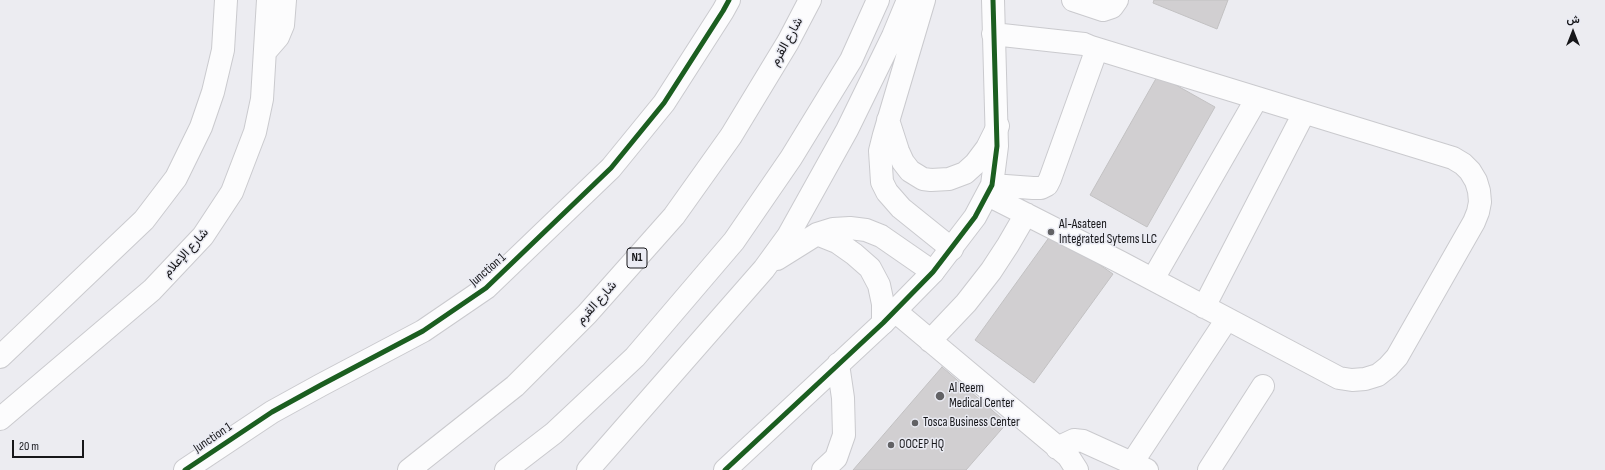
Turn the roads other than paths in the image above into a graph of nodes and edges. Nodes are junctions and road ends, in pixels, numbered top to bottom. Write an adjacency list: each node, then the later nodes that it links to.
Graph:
1 (226, 0): 30 (main road)
2 (268, 0): 14 (main road, شارع الإعلام)
3 (285, 0): 14 (main road)
4 (729, 0): 36 (main road, Junction 1)
5 (810, 0): 37 (main road, شارع القرم / N1)
6 (878, 0): 38 (main road)
7 (908, 0): 23 (main road)
8 (924, 0): 17 (main road)
9 (993, 0): 12 (main road)
10 (1073, 0): 11 (main road)
11 (1118, 0)
12 (993, 34): 13 (main road); 18 (main road)
13 (1091, 47): 15 (main road); 19 (main road)
14 (264, 53): 33 (main road, شارع الإعلام)
15 (1257, 98): 16 (main road); 25 (main road)
16 (1304, 112): 26 (main road); 28 (main road)
17 (888, 119): 18 (main road); 22 (main road)
18 (998, 126): 19 (main road)
19 (990, 190): 20 (main road); 22 (main road)
20 (1026, 214): 25 (main road); 29 (main road)
21 (817, 234): 23 (main road); 24 (main road); 27 (main road)
22 (952, 249): 24 (main road)
23 (764, 269): 39 (main road)
24 (933, 272): 27 (main road)
25 (1153, 279): 26 (main road)
26 (1204, 307): 28 (main road)
27 (889, 317): 29 (main road); 31 (main road)
28 (1227, 319): 35 (main road)
29 (930, 341): 34 (main road)
30 (0, 357)
31 (838, 364): 40 (main road); 41 (main road)
32 (1263, 386): 43 (main road)
33 (0, 419)
34 (1057, 448): 35 (main road); 42 (main road)
35 (1140, 467)
36 (185, 470)
37 (409, 470)
38 (506, 470)
39 (588, 470)
40 (725, 470)
41 (823, 470)
42 (1077, 470)
43 (1209, 470)

